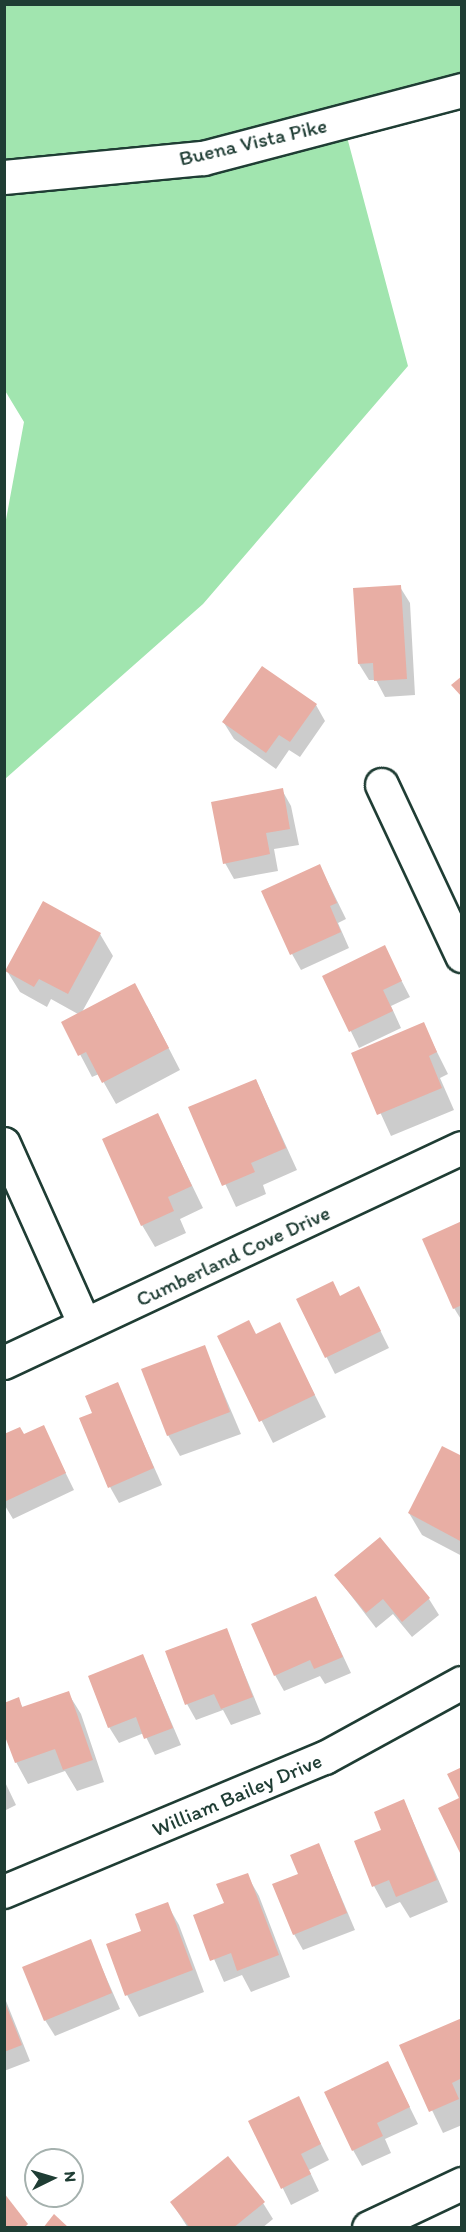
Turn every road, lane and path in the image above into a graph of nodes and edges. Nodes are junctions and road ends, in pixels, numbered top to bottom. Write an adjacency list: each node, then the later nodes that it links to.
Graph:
1 (462, 90): 2 (main road, Buena Vista Pike)
2 (4, 177)
3 (382, 785): 4 (street)
4 (462, 956)
5 (4, 1144): 7 (street)
6 (462, 1148): 7 (street, Cumberland Cove Drive)
7 (85, 1325): 8 (street, Cumberland Cove Drive)
8 (4, 1363)
9 (462, 1683): 10 (street, William Bailey Drive)
10 (4, 1892)
11 (462, 2184): 12 (street)
12 (369, 2228)

